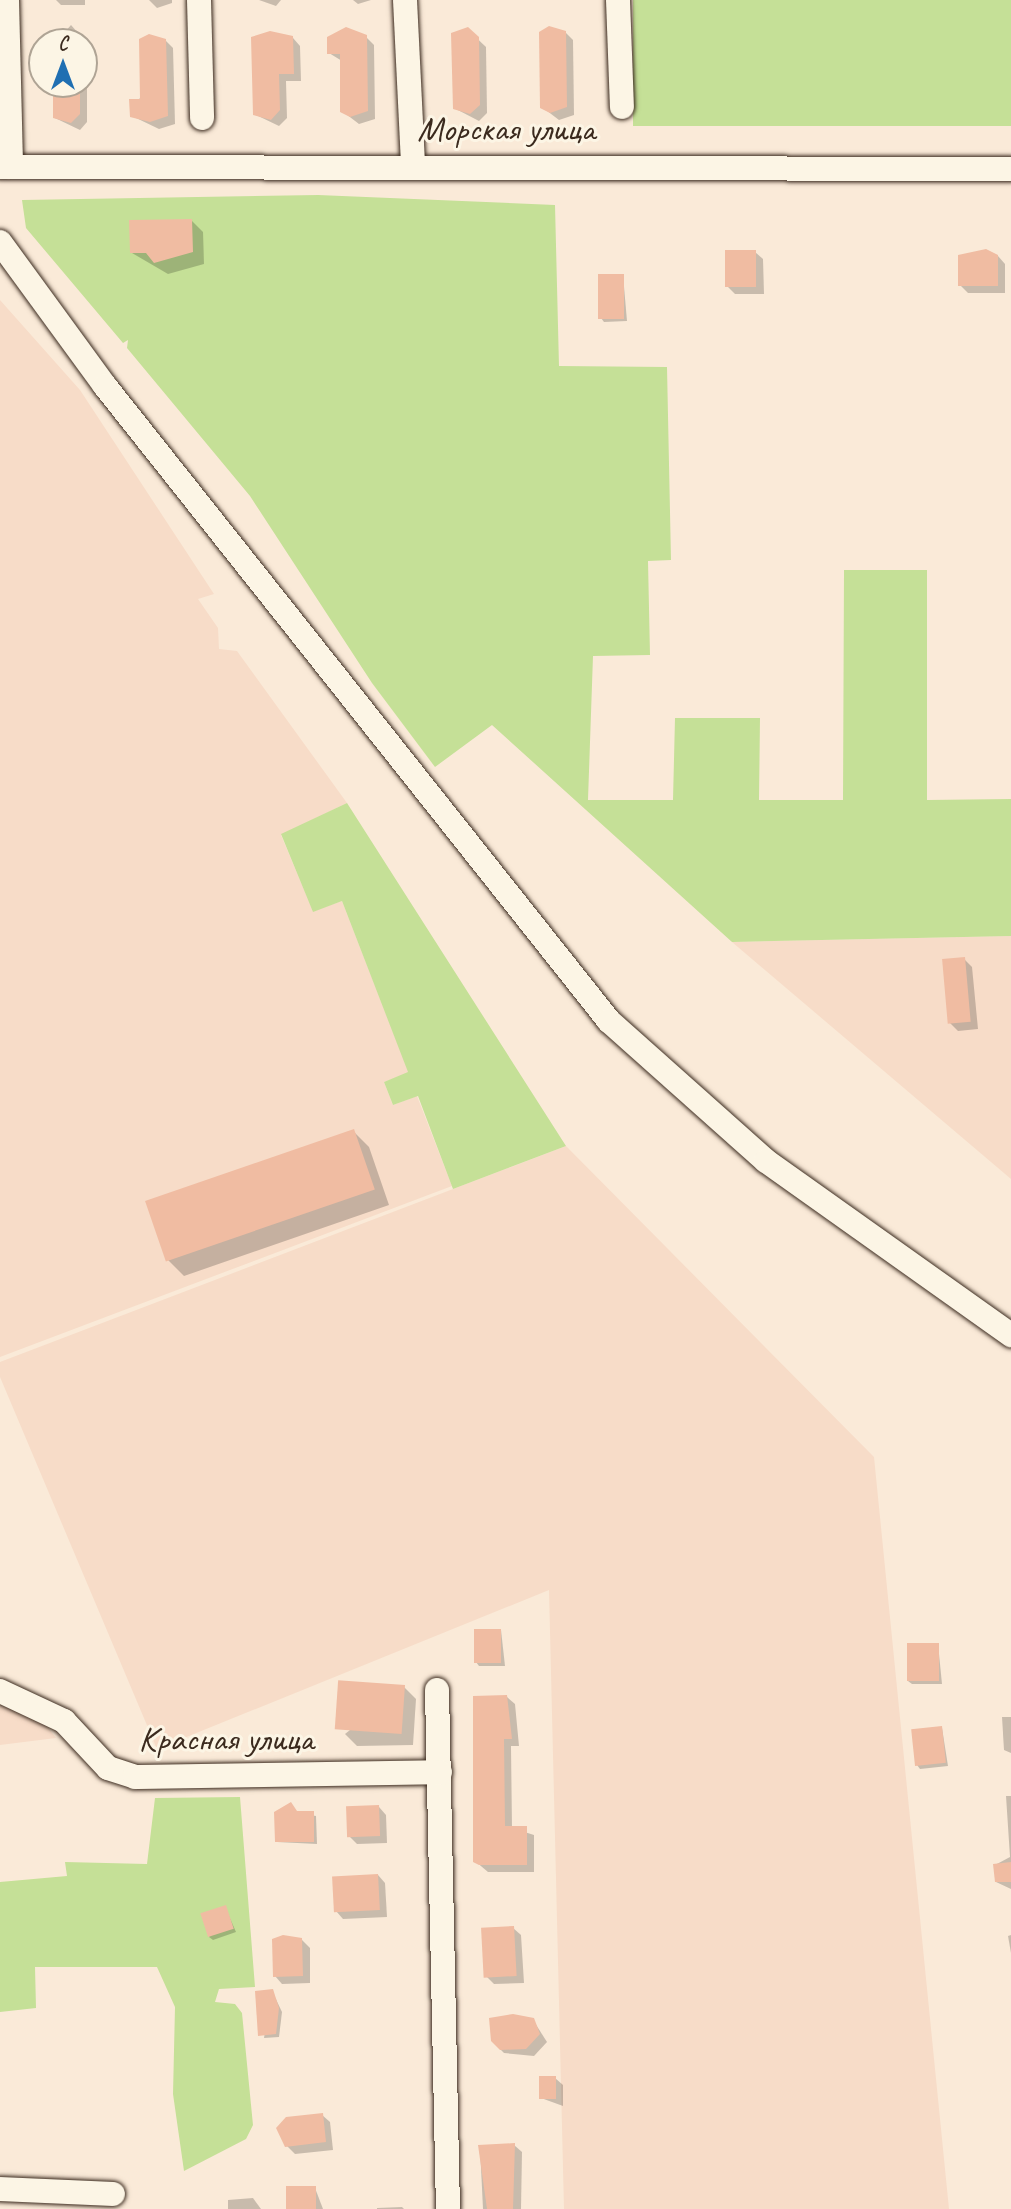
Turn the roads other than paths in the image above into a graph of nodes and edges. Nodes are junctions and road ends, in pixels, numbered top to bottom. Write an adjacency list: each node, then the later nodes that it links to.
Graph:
1 (6, 0): 8 (street)
2 (200, 0): 6 (street)
3 (405, 0): 7 (street)
4 (618, 0): 5 (street)
5 (622, 107)
6 (202, 118)
7 (412, 163): 8 (street, Морская улица); 9 (street, Морская улица)
8 (6, 167)
9 (1011, 169)
10 (0, 242): 11 (street)
11 (1011, 1335)
12 (437, 1690): 14 (street)
13 (0, 1691): 14 (street, Красная улица)
14 (440, 1772): 17 (street)
15 (0, 2189): 16 (street)
16 (113, 2194)
17 (448, 2209)

